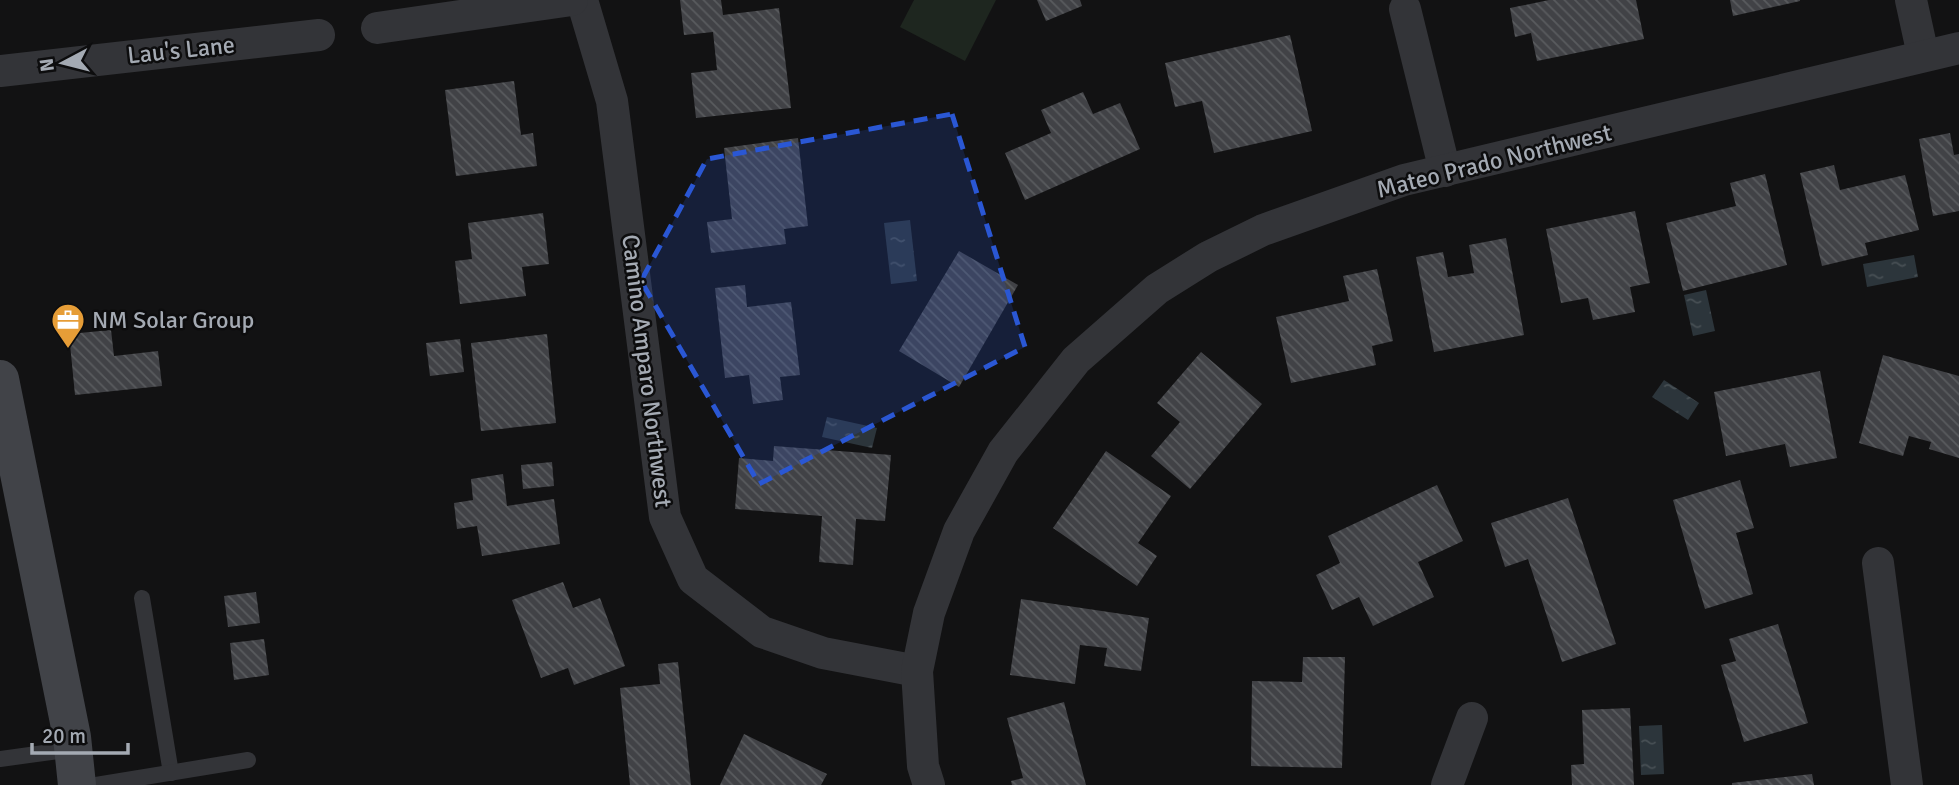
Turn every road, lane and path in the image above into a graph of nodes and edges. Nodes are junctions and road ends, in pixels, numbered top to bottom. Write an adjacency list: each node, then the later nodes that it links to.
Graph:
1 (572, 0): 5 (street)
2 (582, 0): 14 (street, Camino Amparo Northwest)
3 (1911, 0): 8 (street)
4 (1405, 9): 10 (street)
5 (377, 28)
6 (320, 35): 9 (street, Lau's Lane)
7 (1959, 48): 8 (street, Mateo Prado Northwest)
8 (1923, 55): 10 (street, Mateo Prado Northwest)
9 (0, 71)
10 (1445, 172): 14 (street, Mateo Prado Northwest)
11 (0, 379): 18 (main road)
12 (1878, 563): 23 (street)
13 (142, 598): 19 (lane)
14 (917, 671): 21 (street, Mateo Prado Northwest)
15 (1472, 718): 22 (street)
16 (0, 759): 18 (lane)
17 (248, 760): 19 (lane)
18 (75, 767)
19 (171, 773): 20 (lane)
20 (96, 785)
21 (929, 785)
22 (1447, 785)
23 (1907, 785)

